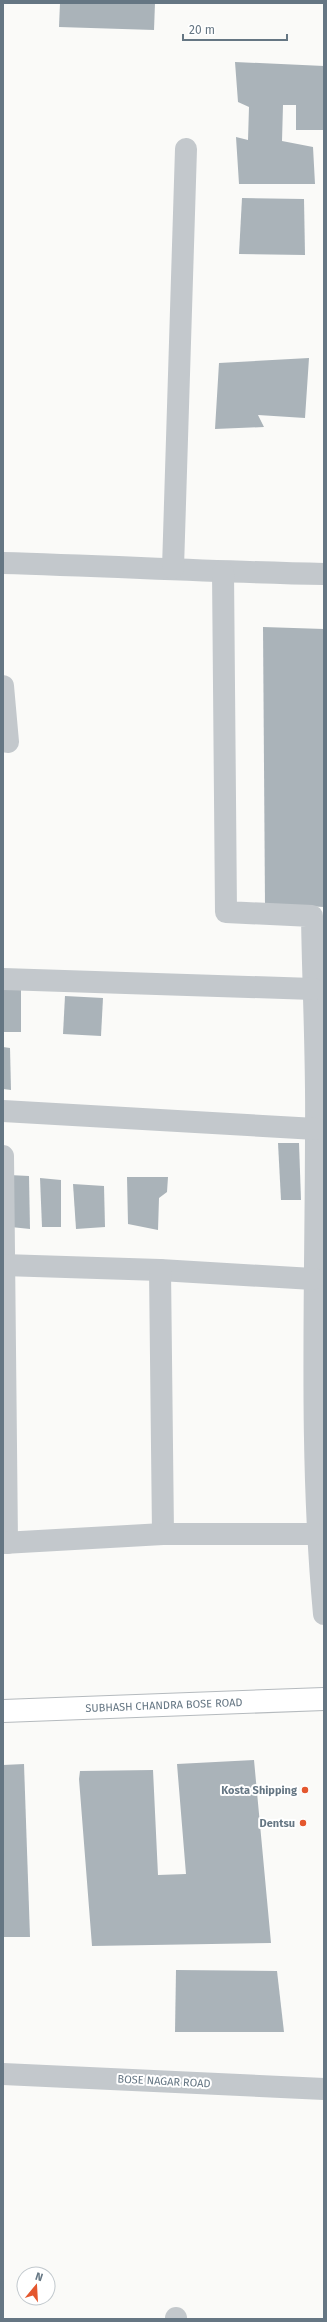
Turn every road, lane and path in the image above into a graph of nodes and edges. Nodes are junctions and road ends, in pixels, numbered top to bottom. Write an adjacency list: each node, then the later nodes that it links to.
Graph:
1 (186, 149): 3 (street)
2 (3, 563): 3 (street)
3 (173, 568): 4 (street)
4 (224, 572): 5 (street); 9 (street)
5 (324, 574)
6 (3, 686): 7 (street)
7 (8, 742)
8 (3, 978): 9 (street)
9 (313, 989): 11 (street)
10 (3, 1111): 11 (street)
11 (316, 1129): 15 (street)
12 (3, 1156): 13 (street)
13 (3, 1265): 14 (street); 18 (street)
14 (160, 1270): 15 (street); 16 (street)
15 (313, 1279): 17 (street)
16 (163, 1534): 17 (street); 18 (street)
17 (316, 1534): 19 (street)
18 (5, 1543)
19 (324, 1614)
20 (324, 1699): 21 (main road, SUBHASH CHANDRA BOSE ROAD)
21 (3, 1711)
22 (3, 2074): 23 (street, BOSE NAGAR ROAD)
23 (324, 2089)

